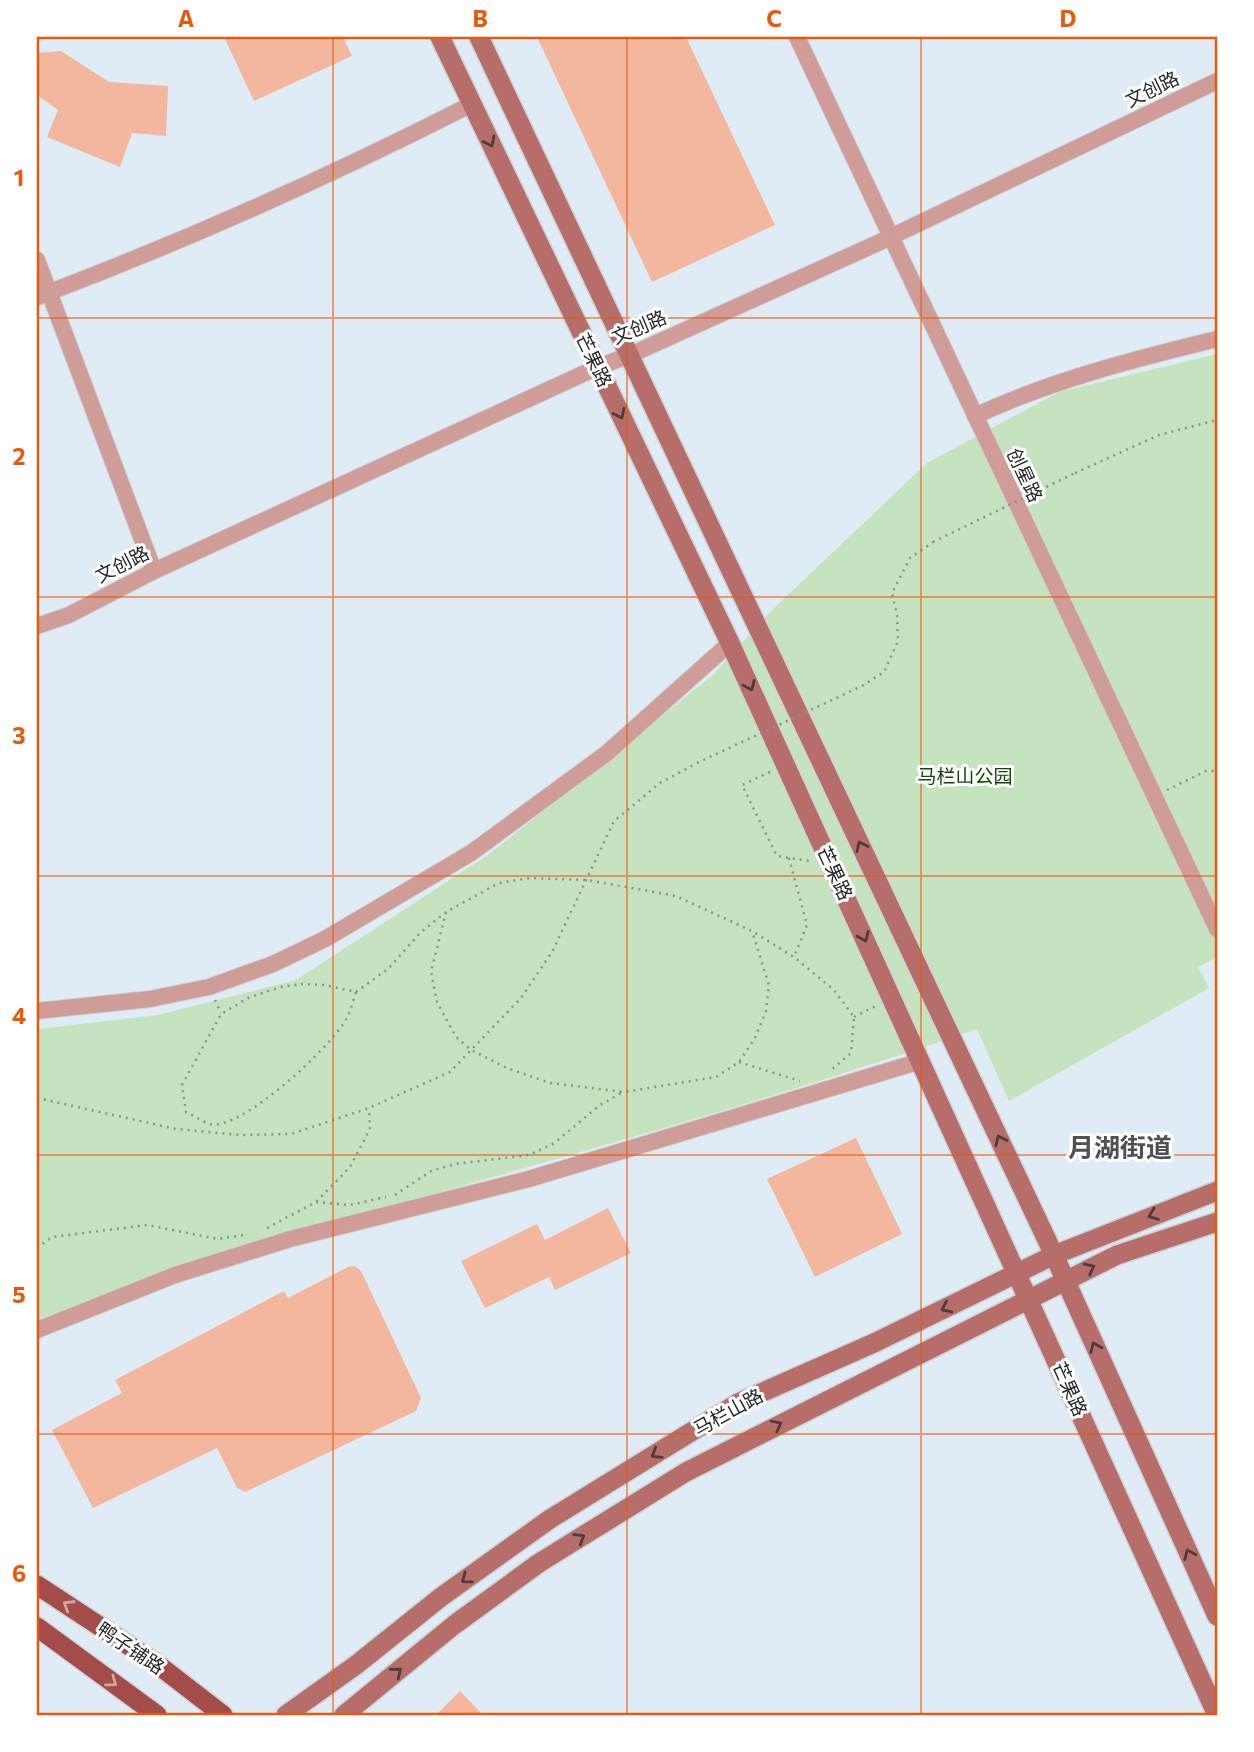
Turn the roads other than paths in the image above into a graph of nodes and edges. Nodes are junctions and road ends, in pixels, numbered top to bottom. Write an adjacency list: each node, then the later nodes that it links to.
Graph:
1 (440, 37): 5 (main road, 芒果路)
2 (479, 37): 10 (main road, 芒果路)
3 (797, 37): 6 (street, 创星路)
4 (1217, 81): 6 (street, 文创路)
5 (472, 104): 8 (street); 11 (main road, 芒果路, one-way to 11)
6 (892, 236): 10 (street, 文创路); 12 (street, 创星路)
7 (37, 260): 8 (street)
8 (43, 294): 13 (street)
9 (1217, 339): 12 (street)
10 (630, 355): 11 (street, 文创路); 21 (main road, 芒果路, one-way to 10)
11 (598, 367): 13 (street, 文创路); 15 (main road, 芒果路, one-way to 15)
12 (975, 416): 16 (street, 创星路)
13 (153, 571): 14 (street, 文创路)
14 (37, 626)
15 (730, 643): 17 (street); 18 (main road, 芒果路, one-way to 18)
16 (1217, 929)
17 (37, 1011)
18 (921, 1061): 22 (main road, 芒果路); 25 (street)
19 (1217, 1191): 21 (main road, 马栏山路, one-way to 21)
20 (1217, 1222): 23 (main road, 马栏山路, one-way to 20)
21 (1054, 1255): 22 (main road, 马栏山路); 23 (main road, 芒果路)
22 (1018, 1273): 24 (main road, 芒果路); 31 (main road, 马栏山路, one-way to 31)
23 (1065, 1281): 24 (main road, 马栏山路); 27 (main road, 芒果路, one-way to 23)
24 (1030, 1299): 32 (main road, 马栏山路, one-way to 24); 33 (main road, 芒果路)
25 (37, 1331)
26 (37, 1585): 30 (main road, 鸭子铺路, one-way to 26)
27 (1217, 1616)
28 (37, 1627): 29 (main road, 鸭子铺路, one-way to 29)
29 (158, 1715)
30 (223, 1715)
31 (286, 1715)
32 (344, 1715)
33 (1217, 1715)

